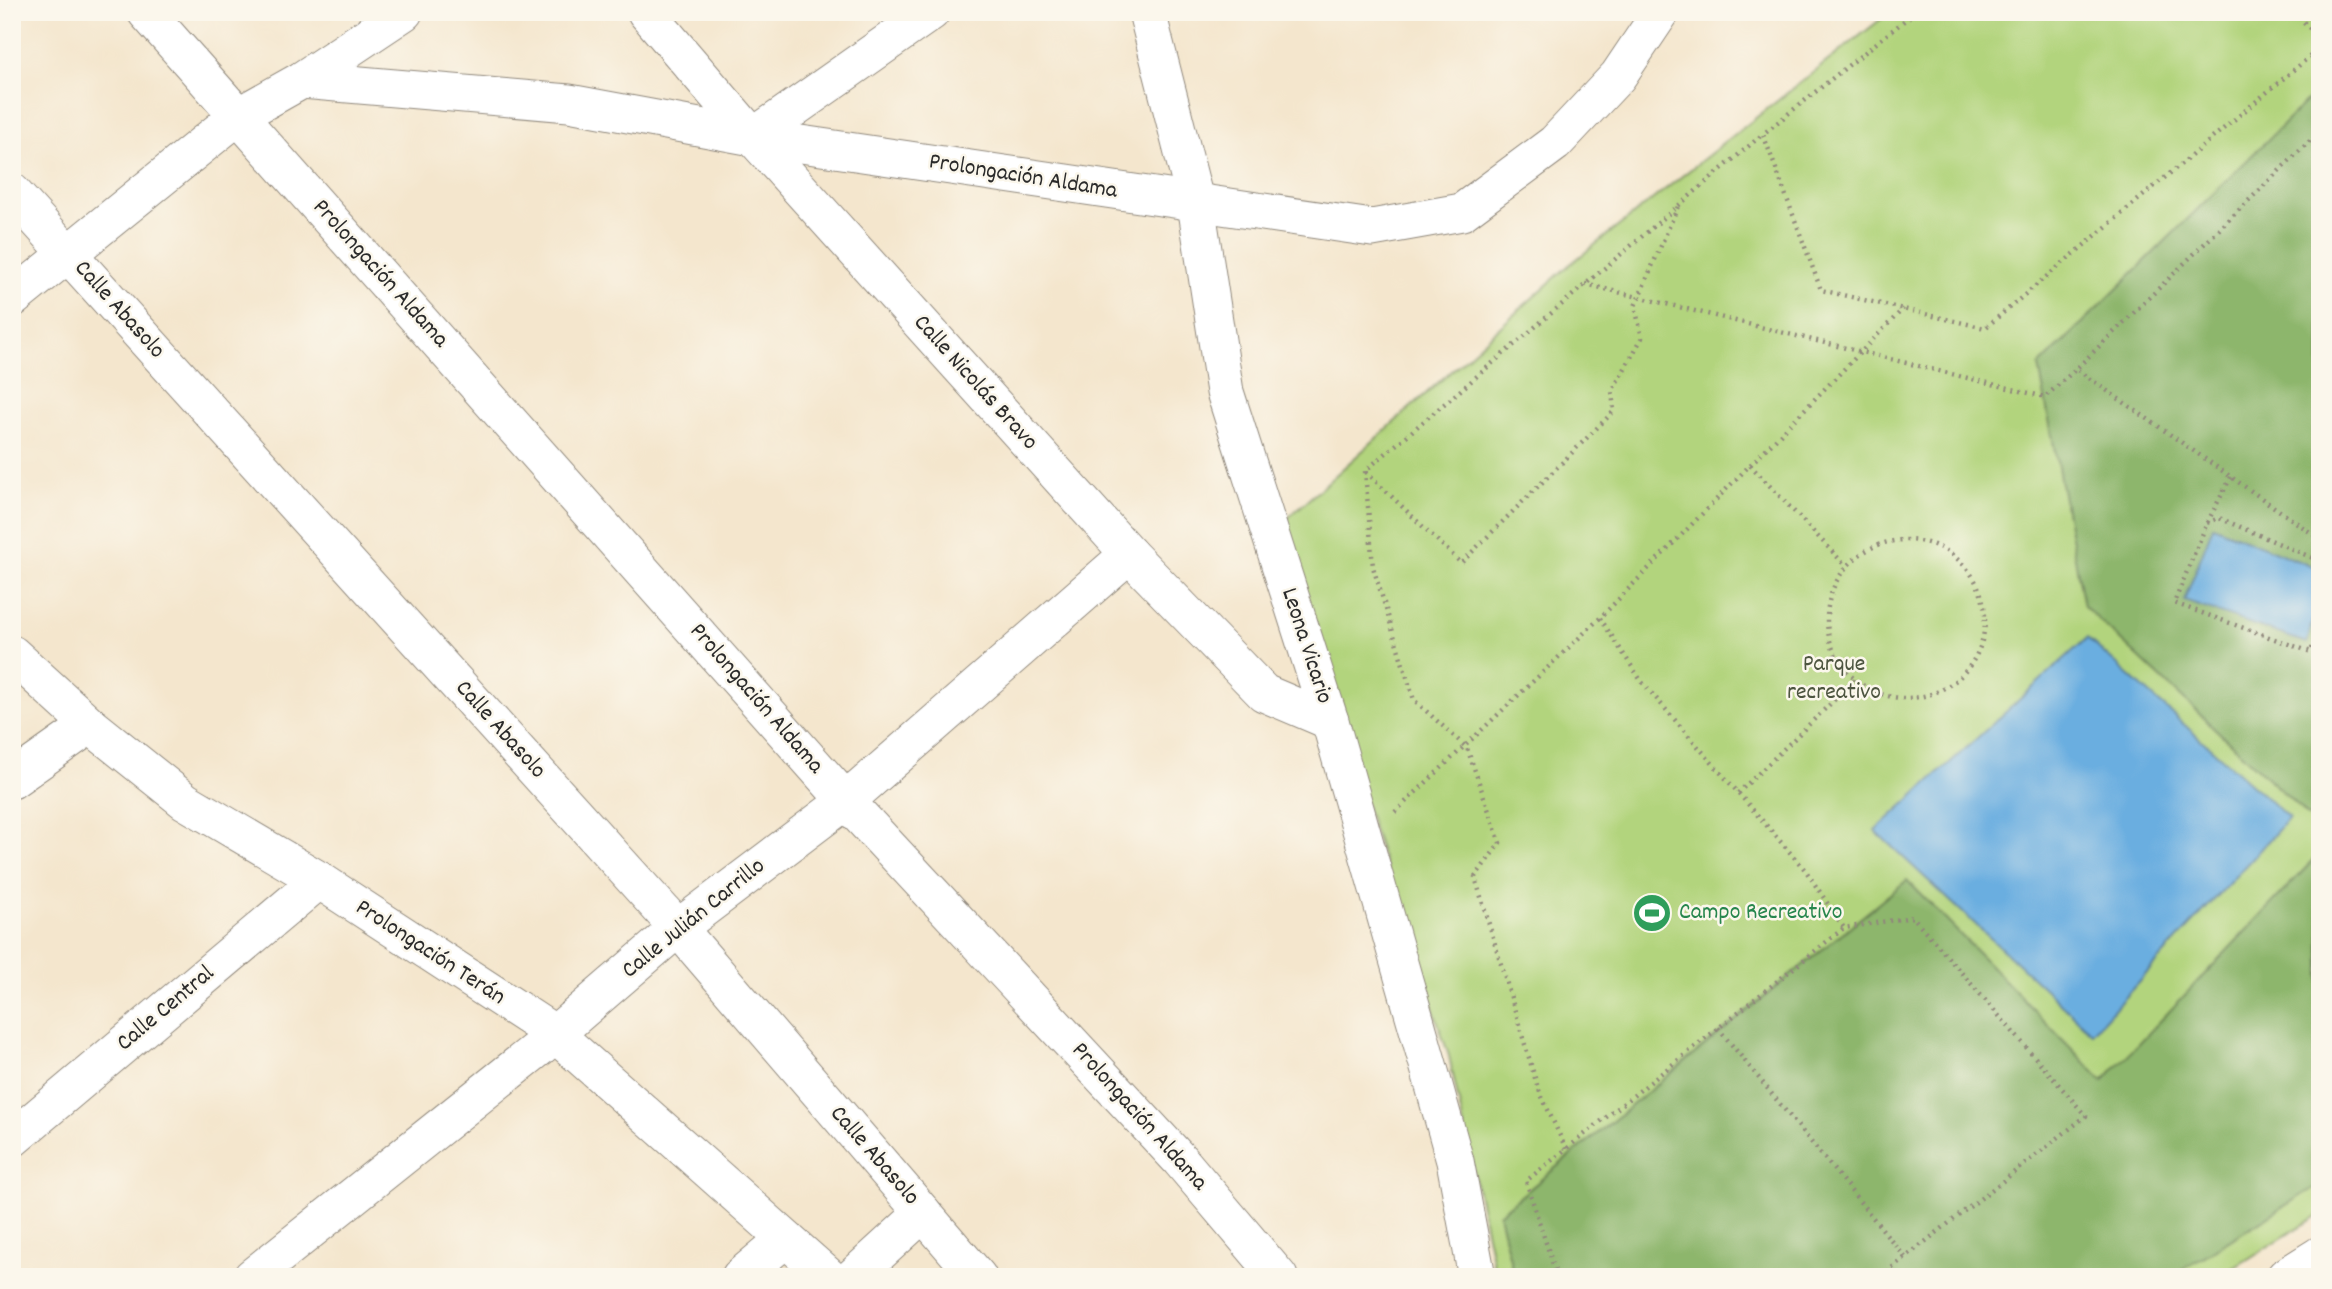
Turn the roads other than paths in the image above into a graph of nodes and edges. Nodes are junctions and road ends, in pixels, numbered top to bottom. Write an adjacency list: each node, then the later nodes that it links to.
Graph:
1 (146, 12): 8 (street, Prolongación Aldama)
2 (404, 12): 7 (street)
3 (646, 12): 9 (street, Calle Nicolás Bravo)
4 (931, 12): 9 (street)
5 (1147, 12): 11 (street, Leona Vicario)
6 (1661, 12): 11 (street, Prolongación Aldama)
7 (302, 80): 8 (street); 9 (street, Prolongación Aldama)
8 (237, 116): 12 (street); 19 (street, Prolongación Aldama)
9 (753, 137): 11 (street, Prolongación Aldama); 14 (street, Calle Nicolás Bravo)
10 (12, 192): 12 (street, Calle Abasolo)
11 (1196, 204): 16 (street, Leona Vicario)
12 (69, 254): 13 (street); 21 (street, Calle Abasolo)
13 (12, 299)
14 (1129, 554): 16 (street, Calle Nicolás Bravo); 19 (street, Calle Julián Carrillo)
15 (12, 654): 17 (street, Prolongación Terán)
16 (1330, 721): 33 (street, Leona Vicario)
17 (90, 725): 18 (street); 20 (street, Prolongación Terán)
18 (12, 780)
19 (846, 801): 21 (street, Calle Julián Carrillo); 32 (street, Prolongación Aldama)
20 (319, 880): 22 (street, Prolongación Terán); 23 (street, Calle Central)
21 (678, 928): 22 (street, Calle Julián Carrillo); 24 (street, Calle Abasolo)
22 (555, 1034): 25 (street, Prolongación Terán); 27 (street, Calle Julián Carrillo)
23 (12, 1139)
24 (923, 1213): 30 (street); 31 (street, Calle Abasolo)
25 (786, 1239): 28 (street); 29 (street, Prolongación Terán)
26 (2320, 1255): 34 (street)
27 (270, 1271)
28 (740, 1277)
29 (829, 1277)
30 (853, 1277)
31 (978, 1277)
32 (1279, 1277)
33 (1477, 1277)
34 (2285, 1277)

